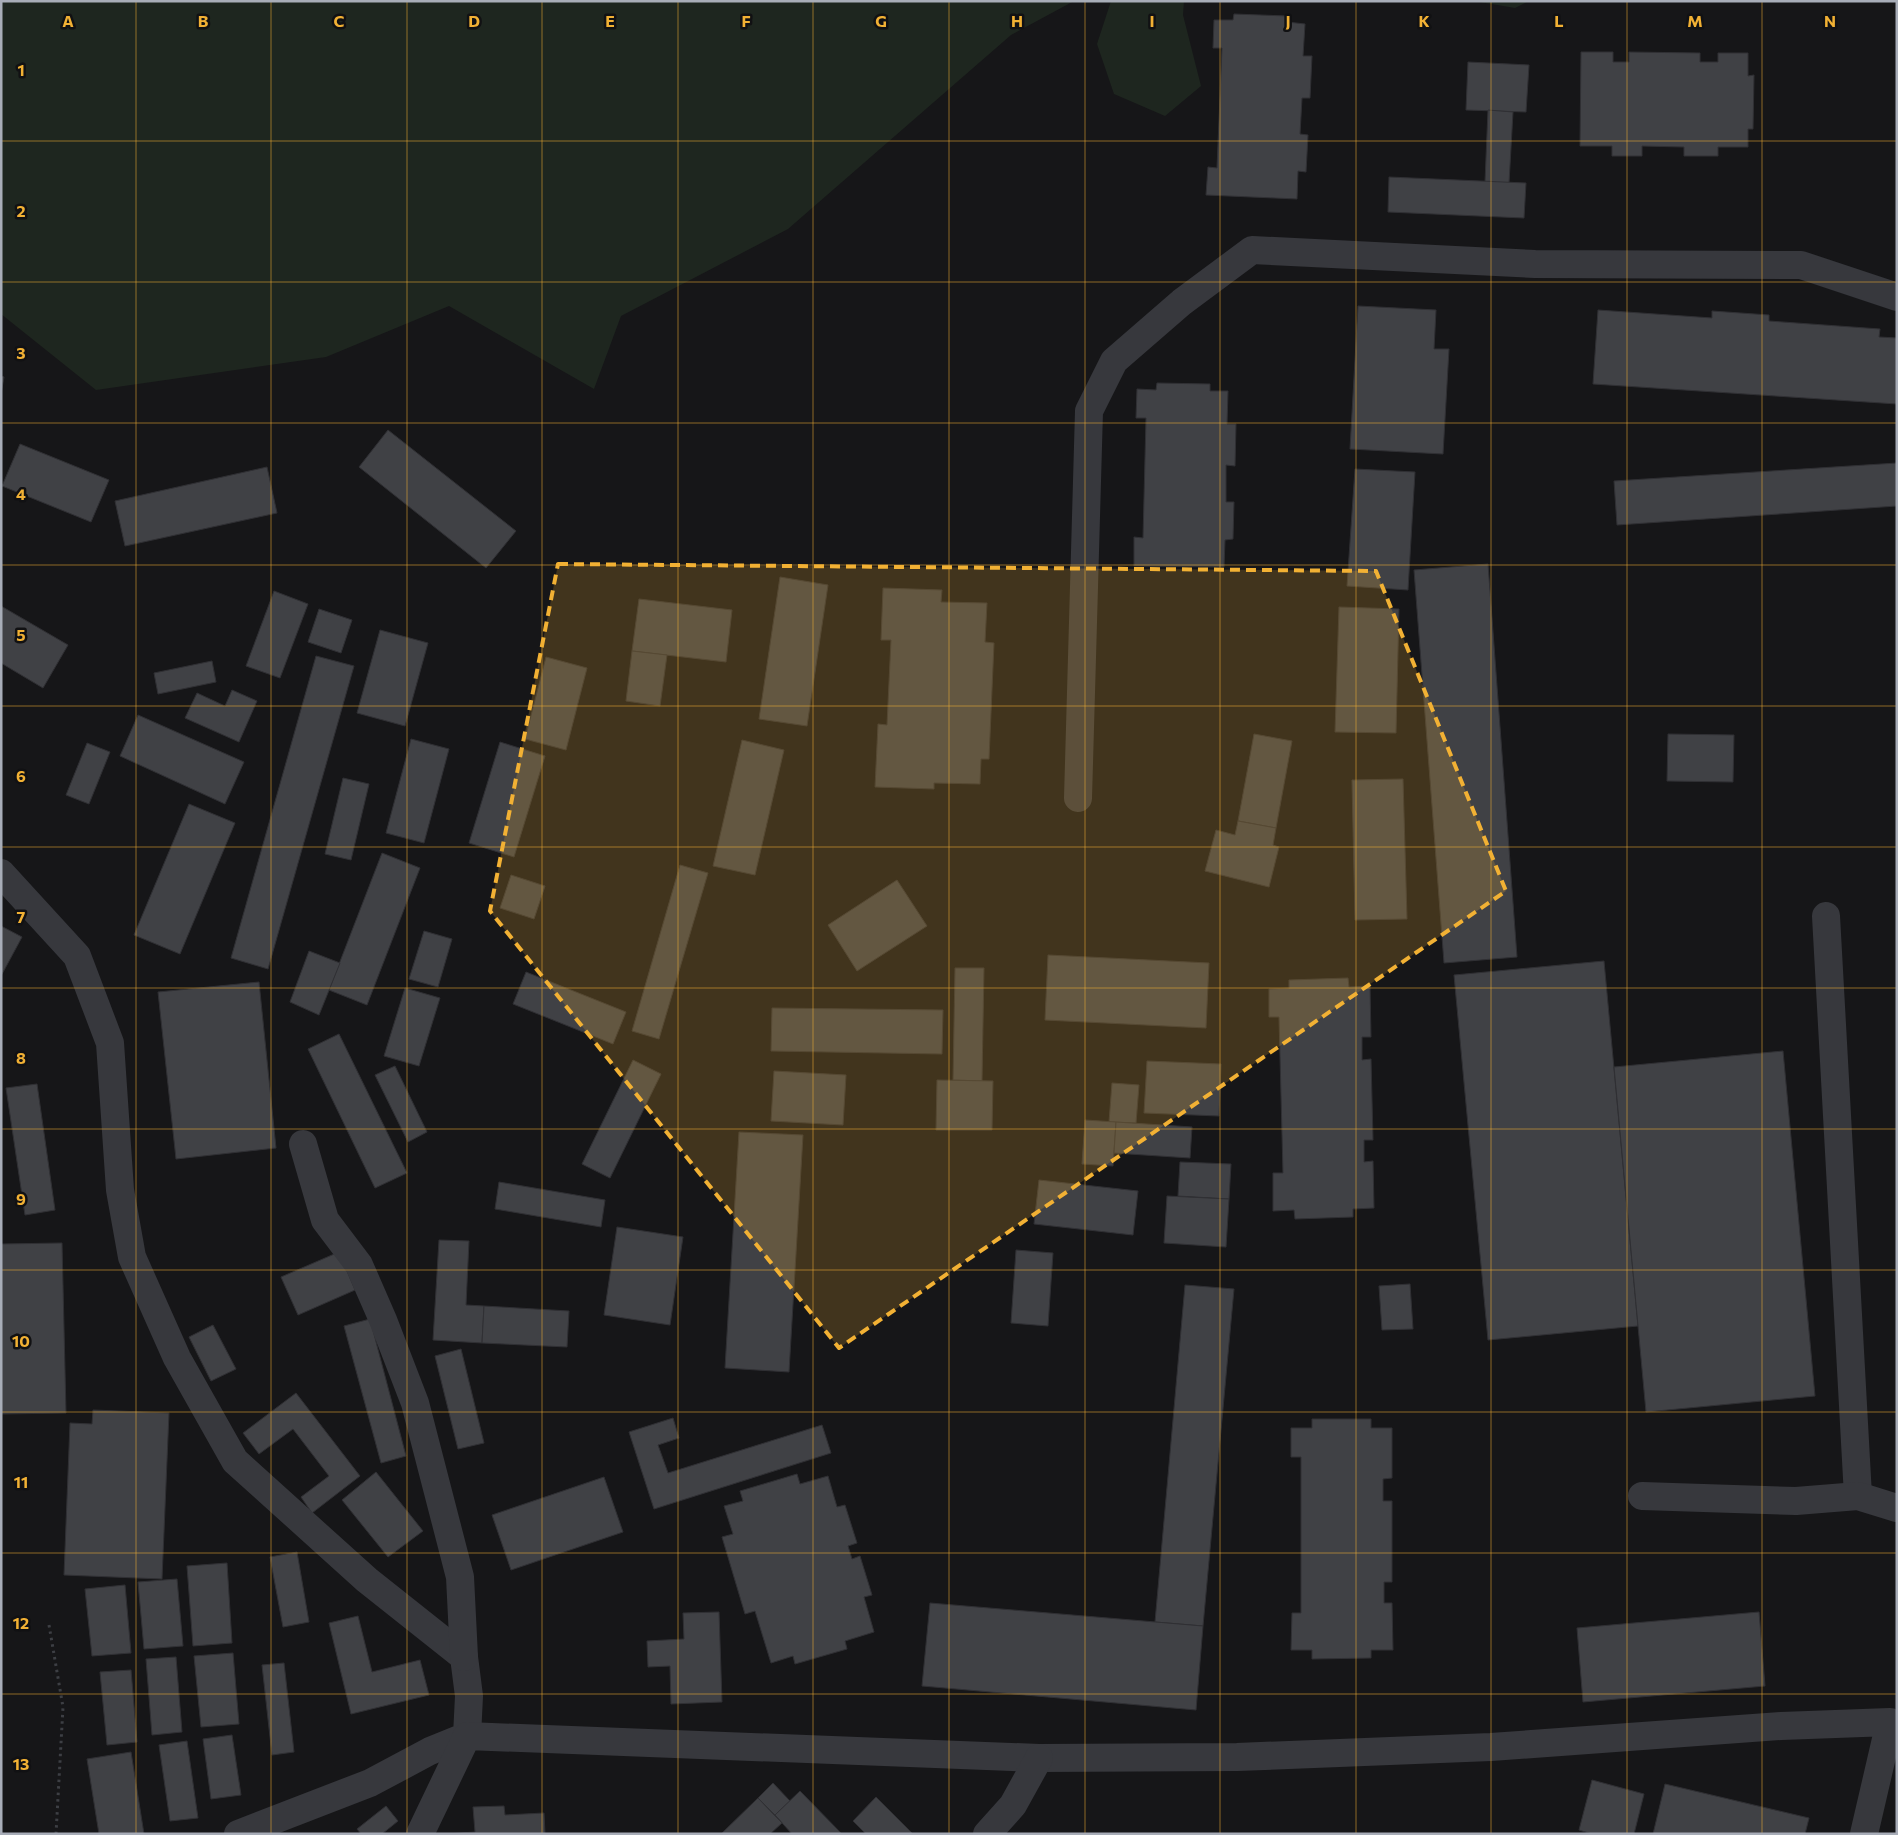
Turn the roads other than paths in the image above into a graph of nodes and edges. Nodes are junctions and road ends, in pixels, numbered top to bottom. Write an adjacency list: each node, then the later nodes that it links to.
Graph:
1 (1897, 297): 2 (street)
2 (1078, 798)
3 (1, 873): 9 (street)
4 (1826, 916): 7 (street)
5 (302, 1144): 9 (street)
6 (1642, 1496): 7 (street)
7 (1858, 1496): 8 (street)
8 (1897, 1508)
9 (464, 1657): 11 (street)
10 (1894, 1717): 12 (street); 16 (street)
11 (467, 1736): 12 (street); 13 (street); 14 (street)
12 (1039, 1758): 15 (street)
13 (238, 1834)
14 (420, 1834)
15 (987, 1834)
16 (1864, 1834)

